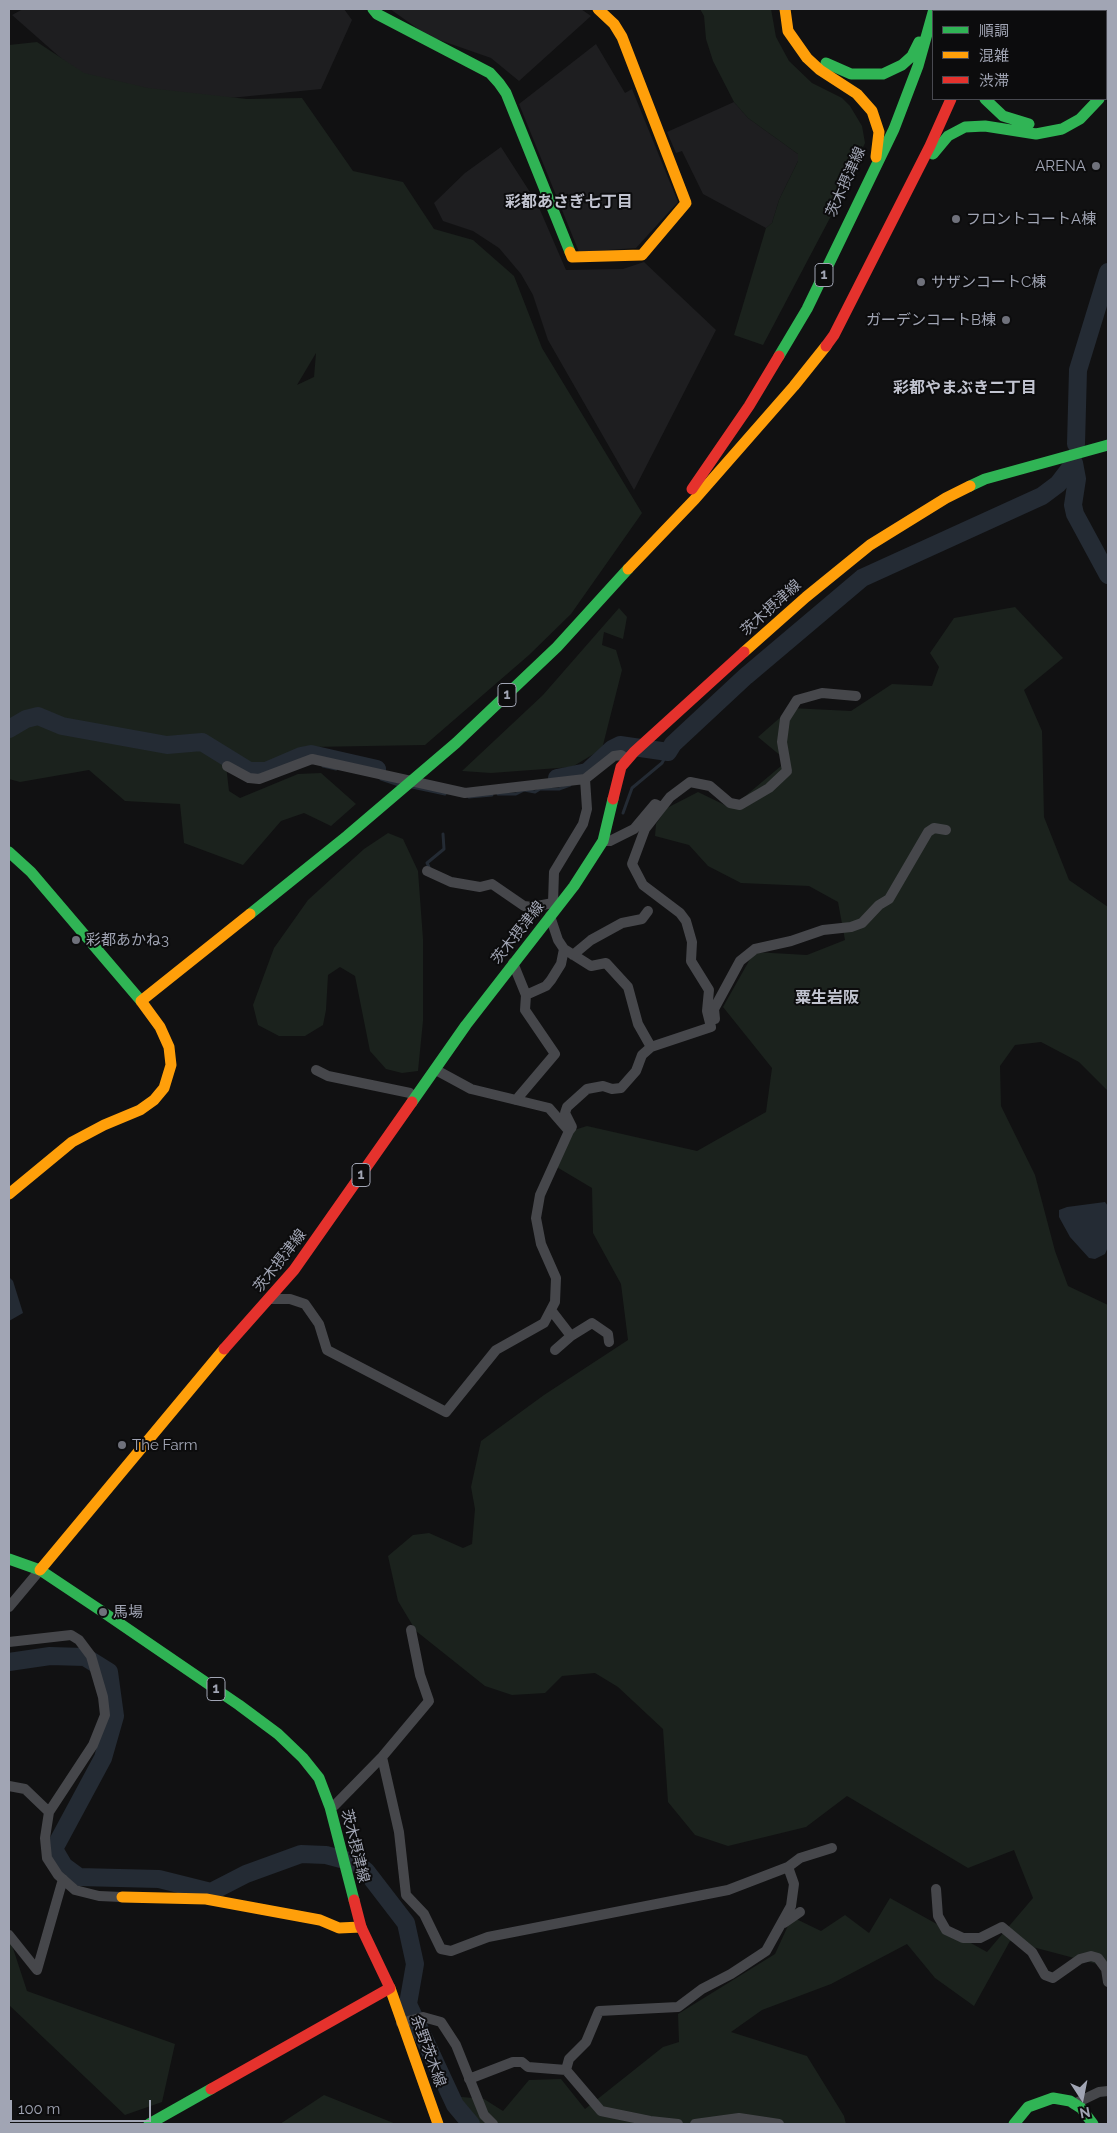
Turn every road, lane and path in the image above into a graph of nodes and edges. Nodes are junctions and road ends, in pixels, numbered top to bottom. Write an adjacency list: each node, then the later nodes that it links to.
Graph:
1 (373, 9): 2 (main road)
2 (598, 9)
3 (785, 9): 12 (main road, 茨木摂津線 / 1)
4 (796, 9): 5 (main road, 茨木摂津線 / 1)
5 (932, 11)
6 (932, 13): 12 (main road, 茨木摂津線 / 1)
7 (951, 100): 11 (main road, 茨木摂津線 / 1)
8 (985, 100): 9 (main road)
9 (1084, 100)
10 (1098, 100): 11 (main road, 茨木摂津線 / 1)
11 (903, 197): 14 (main road, 茨木摂津線 / 1)
12 (807, 309): 14 (main road, 茨木摂津線 / 1)
13 (1108, 445): 16 (main road, 茨木摂津線 / 1)
14 (674, 518): 30 (main road, 茨木摂津線 / 1)
15 (856, 696): 19 (street)
16 (635, 752): 18 (street); 21 (main road, 茨木摂津線 / 1)
17 (227, 766): 18 (street)
18 (585, 779): 24 (street)
19 (660, 807): 21 (street); 31 (street)
20 (946, 830): 31 (street)
21 (603, 841): 24 (main road, 茨木摂津線 / 1)
22 (9, 852): 30 (main road)
23 (426, 871): 24 (street)
24 (555, 901): 26 (main road, 茨木摂津線 / 1)
25 (648, 911): 27 (street)
26 (550, 916): 27 (street); 28 (main road, 茨木摂津線 / 1)
27 (568, 952): 29 (street); 32 (street)
28 (513, 963): 29 (street); 34 (main road, 茨木摂津線 / 1)
29 (526, 995): 36 (street)
30 (141, 1001): 38 (main road)
31 (711, 1027): 32 (street)
32 (651, 1046): 37 (street)
33 (316, 1070): 35 (street)
34 (436, 1070): 35 (main road, 茨木摂津線 / 1); 36 (street)
35 (414, 1098): 39 (main road, 茨木摂津線 / 1)
36 (516, 1100): 37 (street)
37 (569, 1131): 40 (street)
38 (9, 1194)
39 (270, 1299): 40 (street); 45 (main road, 茨木摂津線 / 1)
40 (551, 1310): 41 (street)
41 (570, 1336): 42 (street); 43 (street)
42 (609, 1342)
43 (555, 1350)
44 (9, 1559): 45 (main road, 茨木摂津線 / 1)
45 (40, 1570): 46 (street); 51 (main road, 茨木摂津線 / 1)
46 (9, 1607)
47 (410, 1630): 49 (street)
48 (9, 1642): 52 (street)
49 (382, 1757): 51 (street); 54 (street)
50 (9, 1786): 52 (street)
51 (330, 1807): 60 (main road, 茨木摂津線 / 1)
52 (49, 1812): 55 (street)
53 (832, 1848): 54 (street)
54 (788, 1867): 59 (street)
55 (63, 1879): 57 (street); 61 (street)
56 (936, 1889): 62 (street)
57 (122, 1897): 60 (main road)
58 (800, 1912): 59 (street)
59 (781, 1925): 65 (street)
60 (361, 1928): 63 (main road, 茨木摂津線 / 1)
61 (9, 1935)
62 (1108, 1982)
63 (390, 1988): 64 (main road, 余野茨木線); 69 (main road)
64 (401, 2023): 66 (street); 70 (main road, 余野茨木線)
65 (566, 2070): 66 (street); 72 (street)
66 (469, 2079): 71 (street)
67 (1108, 2091): 68 (street)
68 (1074, 2104): 75 (main road); 76 (main road)
69 (149, 2124)
70 (438, 2124)
71 (493, 2124)
72 (678, 2124)
73 (695, 2124): 74 (street)
74 (779, 2124)
75 (1014, 2124)
76 (1093, 2124)

